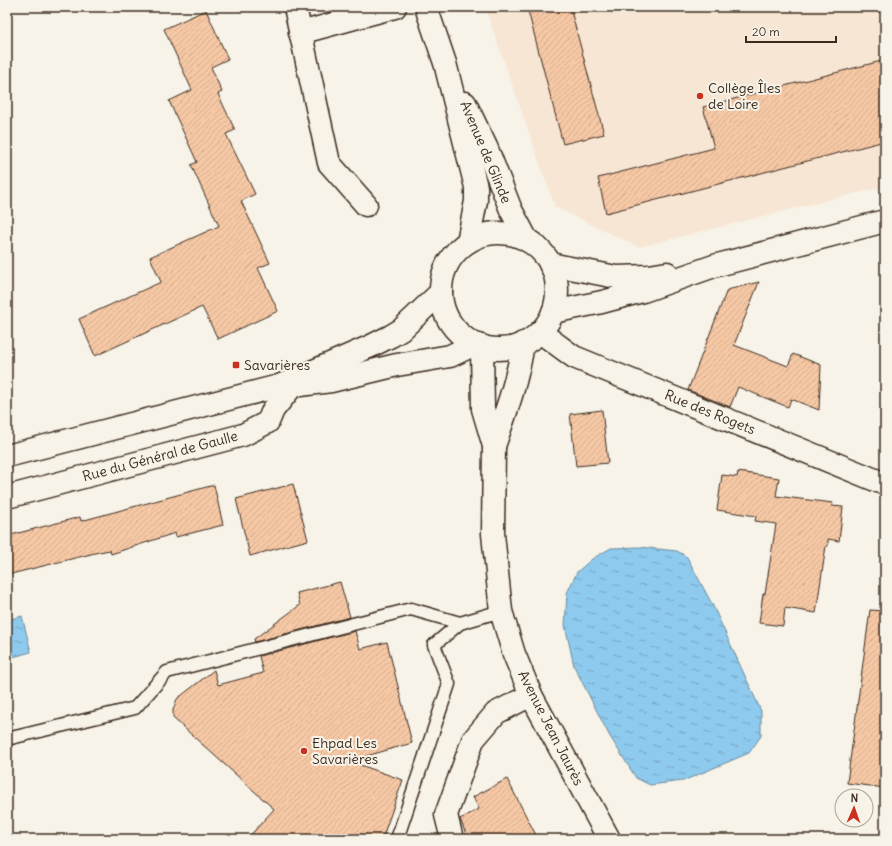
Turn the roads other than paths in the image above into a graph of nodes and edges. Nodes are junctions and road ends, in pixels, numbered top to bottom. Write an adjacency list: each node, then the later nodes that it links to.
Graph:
1 (295, 7): 4 (street)
2 (395, 7): 4 (street)
3 (426, 7): 5 (street, Avenue de Glinde)
4 (300, 33): 6 (street)
5 (445, 63): 8 (street, Avenue de Glinde); 9 (street, Avenue de Glinde)
6 (366, 205)
7 (885, 221): 11 (street)
8 (527, 240): 9 (street); 10 (street)
9 (468, 242): 12 (street)
10 (550, 264): 11 (street); 13 (street)
11 (714, 266): 13 (street)
12 (440, 292): 15 (street); 16 (street, Rue du Général de Gaulle)
13 (553, 312): 14 (street)
14 (532, 338): 15 (street); 17 (street, Avenue Jean Jaurès); 19 (street, Rue des Rogets)
15 (478, 345): 16 (street, Rue du Général de Gaulle); 17 (street, Avenue Jean Jaurès)
16 (286, 386): 18 (street, Rue du Général de Gaulle); 20 (street, Rue du Général de Gaulle)
17 (494, 446): 21 (street, Avenue Jean Jaurès)
18 (7, 456)
19 (885, 484)
20 (7, 497)
21 (501, 611): 22 (lane); 23 (street, Avenue Jean Jaurès)
22 (460, 623): 24 (lane); 25 (lane)
23 (530, 695): 26 (street); 27 (street, Avenue Jean Jaurès)
24 (7, 739)
25 (397, 839)
26 (452, 839)
27 (609, 839)

